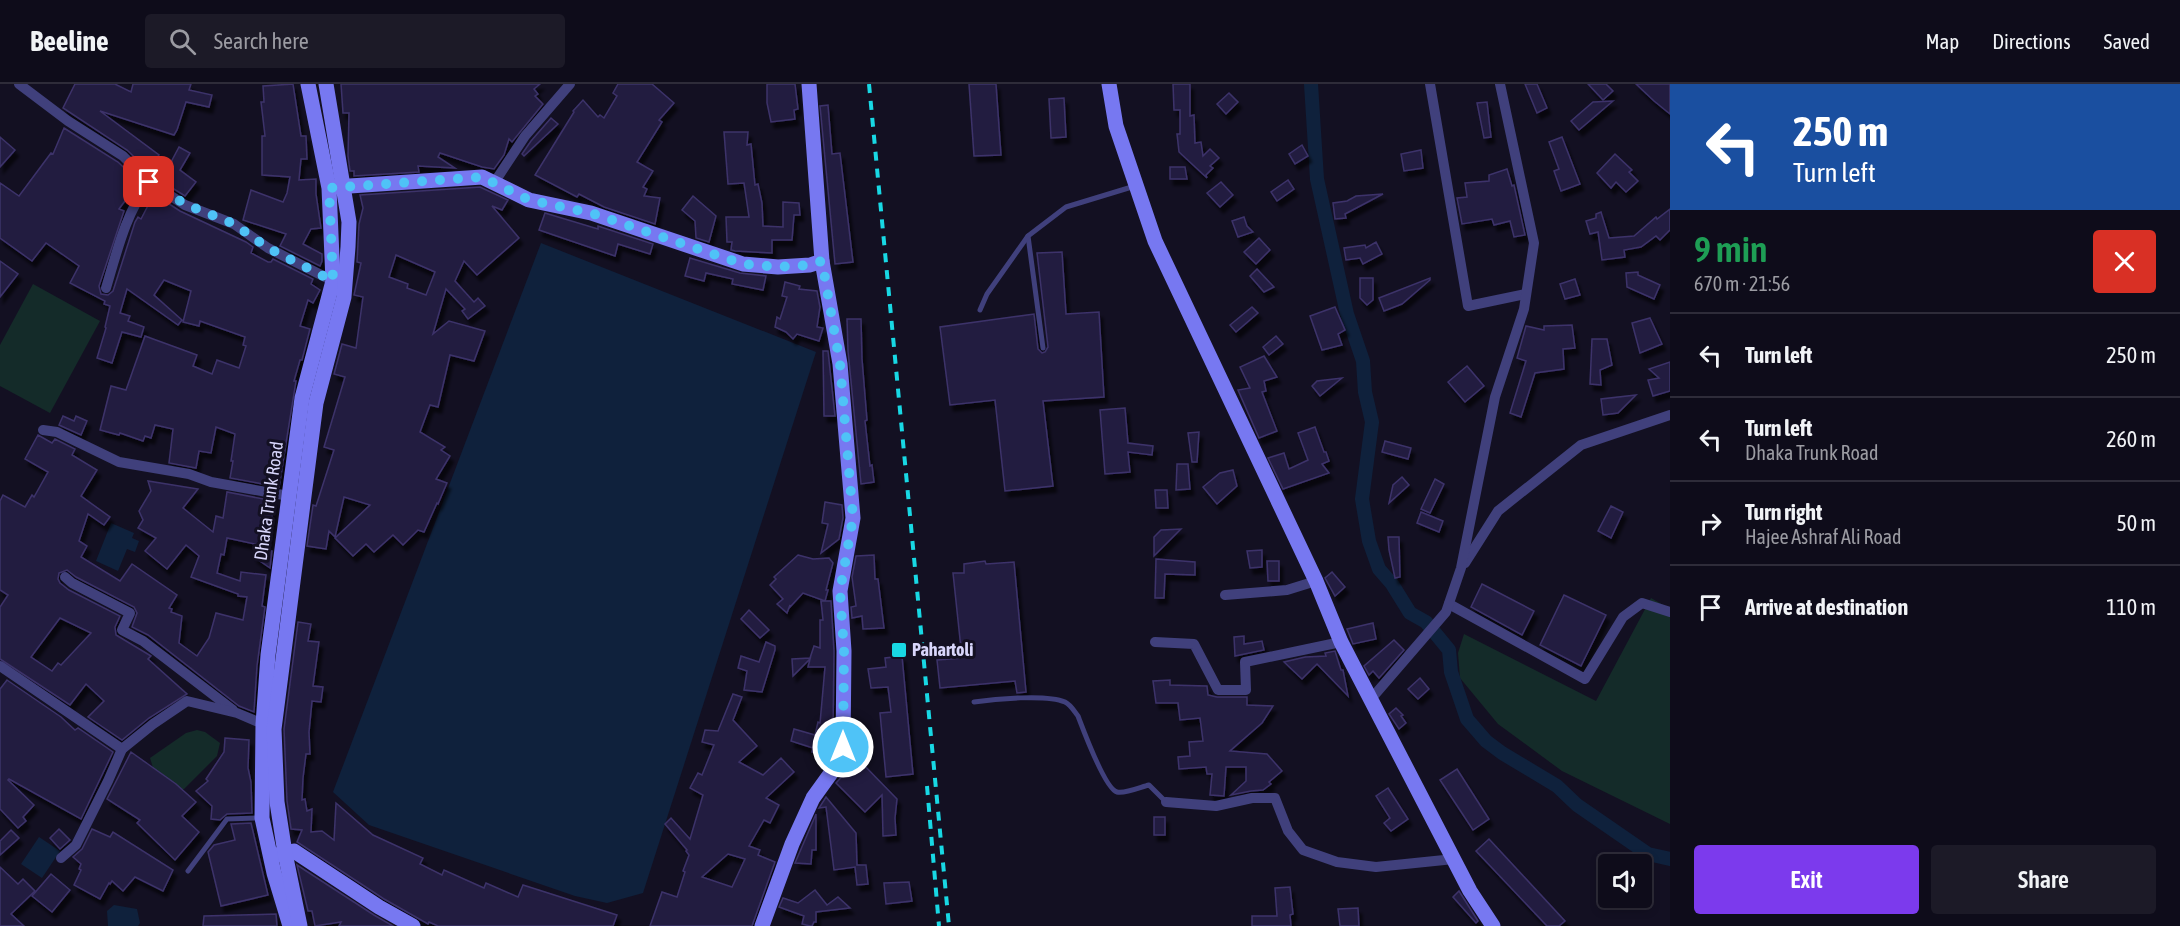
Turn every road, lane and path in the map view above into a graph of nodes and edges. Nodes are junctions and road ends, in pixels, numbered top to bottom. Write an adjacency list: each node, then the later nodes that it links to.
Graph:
1 (19, 84): 9 (street)
2 (308, 84): 12 (main road, Dhaka Trunk Road)
3 (326, 84): 12 (main road, Dhaka Trunk Road)
4 (570, 84): 10 (street)
5 (809, 84): 14 (main road)
6 (1109, 84): 11 (main road)
7 (1430, 84): 17 (street)
8 (1500, 84): 17 (street)
9 (149, 182): 15 (street); 16 (street)
10 (494, 183): 12 (main road); 14 (main road)
11 (1137, 186): 13 (lane); 25 (main road)
12 (337, 187): 15 (main road, Dhaka Trunk Road); 39 (main road, Dhaka Trunk Road)
13 (1028, 236): 18 (lane); 19 (lane)
14 (822, 261): 46 (main road)
15 (333, 281): 22 (main road, Dhaka Trunk Road)
16 (106, 288)
17 (1526, 294): 23 (street)
18 (980, 310)
19 (1043, 348)
20 (1670, 415): 23 (street)
21 (43, 430): 22 (street)
22 (289, 496): 35 (main road, Dhaka Trunk Road)
23 (1461, 568): 27 (street)
24 (64, 577): 34 (street)
25 (1316, 581): 26 (street); 30 (main road)
26 (1225, 595)
27 (1447, 608): 28 (street); 32 (street)
28 (1670, 612)
29 (1155, 642): 30 (street)
30 (1341, 642): 32 (main road)
31 (0, 666): 36 (street)
32 (1371, 699): 41 (main road)
33 (974, 702): 37 (lane)
34 (237, 713): 35 (street); 36 (street)
35 (263, 724): 38 (main road, Dhaka Trunk Road)
36 (122, 749): 40 (street)
37 (1166, 802): 41 (street)
38 (262, 818): 39 (main road, Dhaka Trunk Road); 42 (lane)
39 (277, 855): 43 (main road, Dhaka Trunk Road); 44 (main road, Dhaka Trunk Road); 45 (main road)
40 (61, 858)
41 (1454, 859): 47 (main road)
42 (188, 871)
43 (290, 926)
44 (300, 926)
45 (413, 926)
46 (762, 926)
47 (1493, 926)

